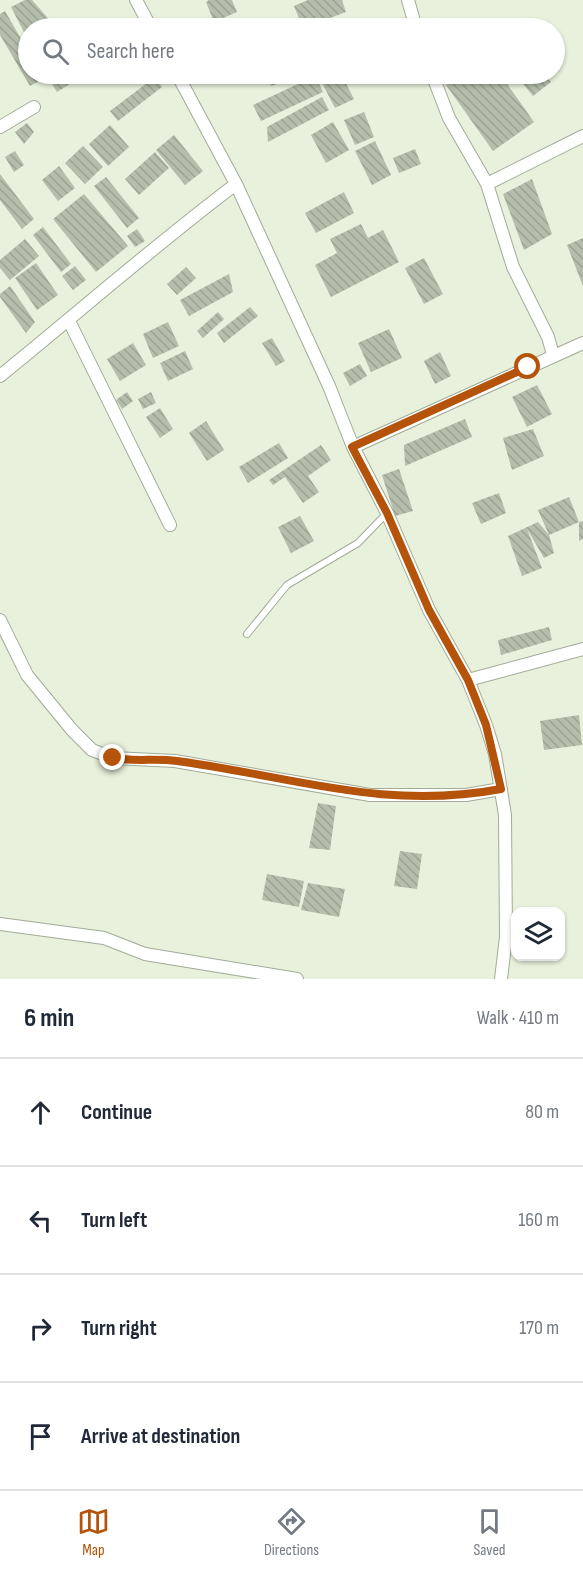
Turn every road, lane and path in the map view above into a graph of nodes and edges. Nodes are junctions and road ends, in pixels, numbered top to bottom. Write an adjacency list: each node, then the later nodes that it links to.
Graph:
1 (136, 0): 3 (street)
2 (408, 0): 4 (street)
3 (146, 18)
4 (413, 18)
5 (182, 84): 10 (street)
6 (436, 84): 11 (street)
7 (34, 107): 8 (street)
8 (0, 127)
9 (583, 136): 11 (street)
10 (236, 184): 12 (street); 16 (street)
11 (487, 184): 14 (street)
12 (69, 321): 15 (street); 18 (street)
13 (583, 343): 14 (street)
14 (553, 355): 16 (street)
15 (0, 376)
16 (352, 447): 17 (street)
17 (387, 513): 20 (lane); 22 (street)
18 (170, 525)
19 (0, 620): 23 (street)
20 (247, 634)
21 (583, 649): 22 (street)
22 (468, 680): 23 (street)
23 (501, 789): 26 (street)
24 (0, 924): 25 (street)
25 (297, 979)
26 (501, 979)

